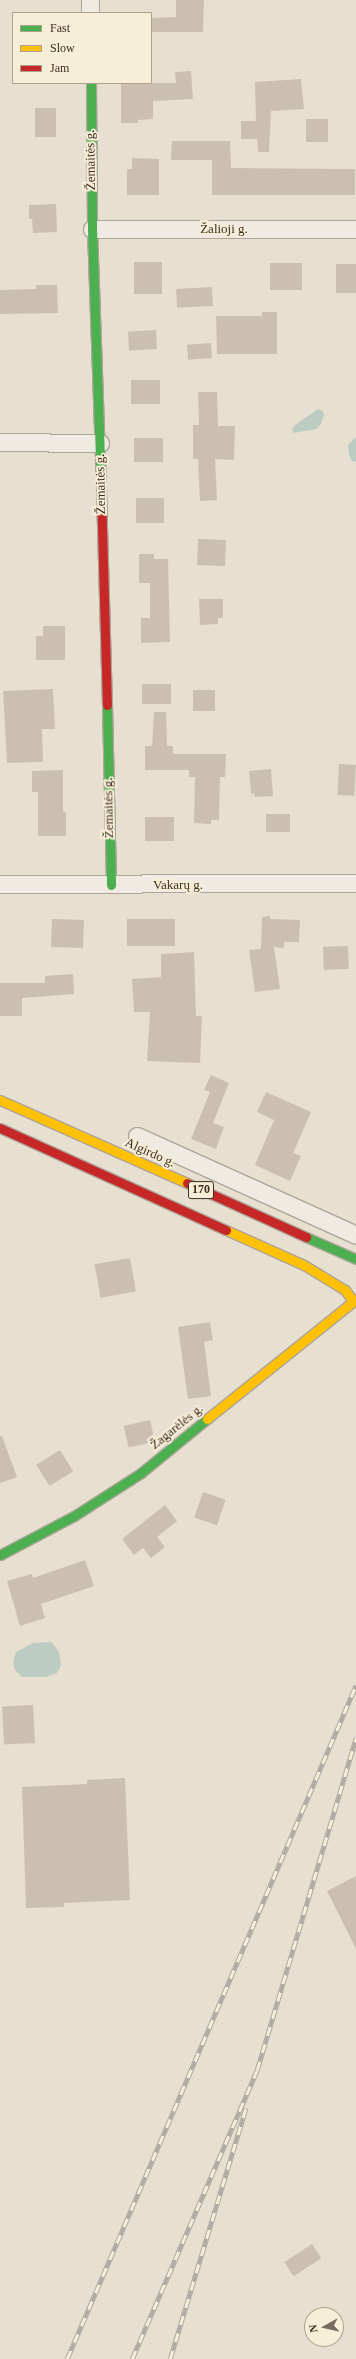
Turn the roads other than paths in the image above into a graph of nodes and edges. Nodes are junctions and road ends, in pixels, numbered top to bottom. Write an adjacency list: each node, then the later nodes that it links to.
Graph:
1 (90, 0): 2 (street)
2 (90, 12)
3 (91, 84): 4 (street, Žemaitės g.)
4 (92, 229): 5 (street, Žalioji g.); 7 (street, Žemaitės g.)
5 (356, 229)
6 (0, 442): 7 (street)
7 (100, 443): 10 (street, Žemaitės g.)
8 (356, 883): 10 (street, Vakarų g.)
9 (0, 884): 10 (street, Vakarų g.)
10 (111, 885)
11 (0, 1100): 15 (street, Algirdo g. / 170)
12 (0, 1128): 16 (street)
13 (138, 1136): 14 (street)
14 (356, 1235)
15 (356, 1259)
16 (355, 1300): 17 (street, Žagarėlės g.)
17 (0, 1555)

